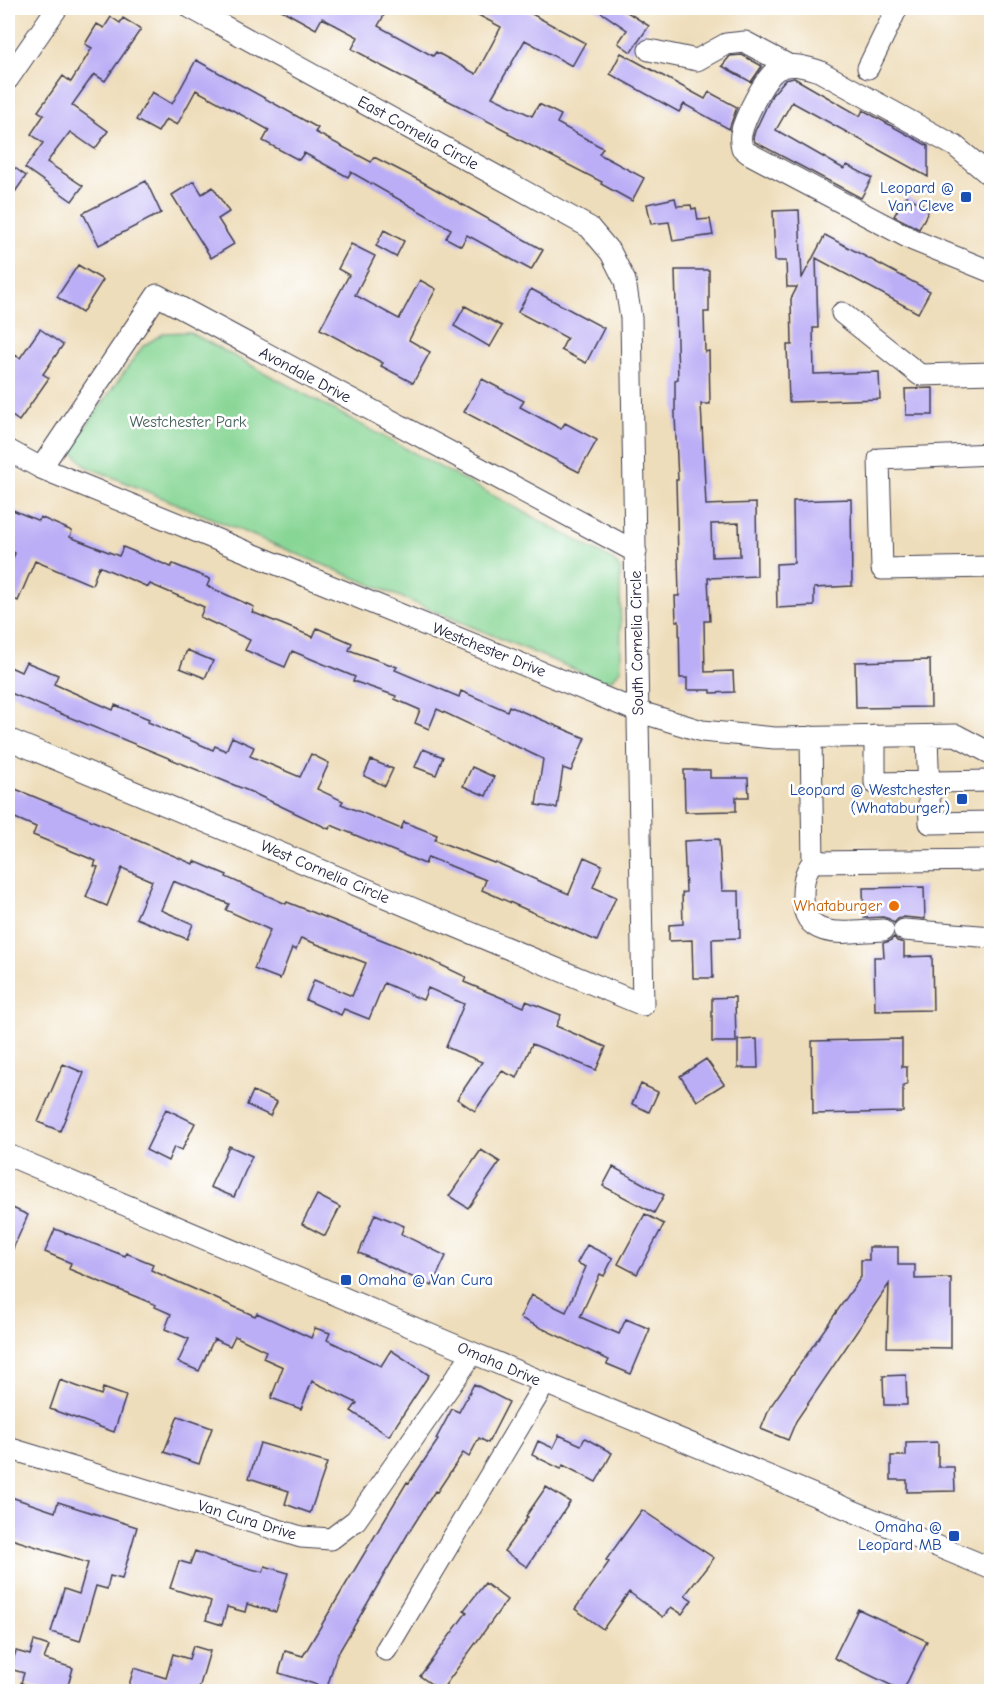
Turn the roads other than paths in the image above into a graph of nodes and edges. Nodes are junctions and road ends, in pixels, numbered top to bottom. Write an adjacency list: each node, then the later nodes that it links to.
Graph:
1 (57, 8): 7 (street)
2 (191, 8): 10 (street, East Cornelia Circle)
3 (897, 8): 6 (street)
4 (649, 50): 5 (street)
5 (788, 65): 8 (street); 9 (street)
6 (868, 68)
7 (8, 79)
8 (992, 177)
9 (992, 272)
10 (625, 281): 16 (street, South Cornelia Circle)
11 (842, 313): 12 (street)
12 (992, 373)
13 (8, 450): 15 (street, Westchester Drive)
14 (992, 454): 17 (street)
15 (41, 468): 16 (street, Avondale Drive); 18 (street, Westchester Drive)
16 (636, 552): 18 (street, South Cornelia Circle)
17 (992, 567)
18 (637, 711): 21 (street, Westchester Drive); 32 (street, South Cornelia Circle)
19 (874, 736): 20 (street, Westchester Drive); 21 (street, Westchester Drive); 25 (street)
20 (927, 736): 23 (street, Westchester Drive); 25 (street)
21 (811, 737): 28 (street)
22 (8, 739): 32 (street, West Cornelia Circle)
23 (992, 754)
24 (992, 781): 25 (street)
25 (929, 782): 26 (street)
26 (992, 822)
27 (992, 860): 28 (street)
28 (813, 862): 29 (street)
29 (883, 930)
30 (904, 930): 31 (street)
31 (992, 937)
32 (643, 1005)
33 (8, 1155): 34 (street, Omaha Drive)
34 (473, 1353): 35 (street, Omaha Drive); 36 (street, Van Cura Drive)
35 (545, 1383): 37 (street, Omaha Drive); 38 (street)
36 (8, 1448)
37 (992, 1569)
38 (386, 1650)

